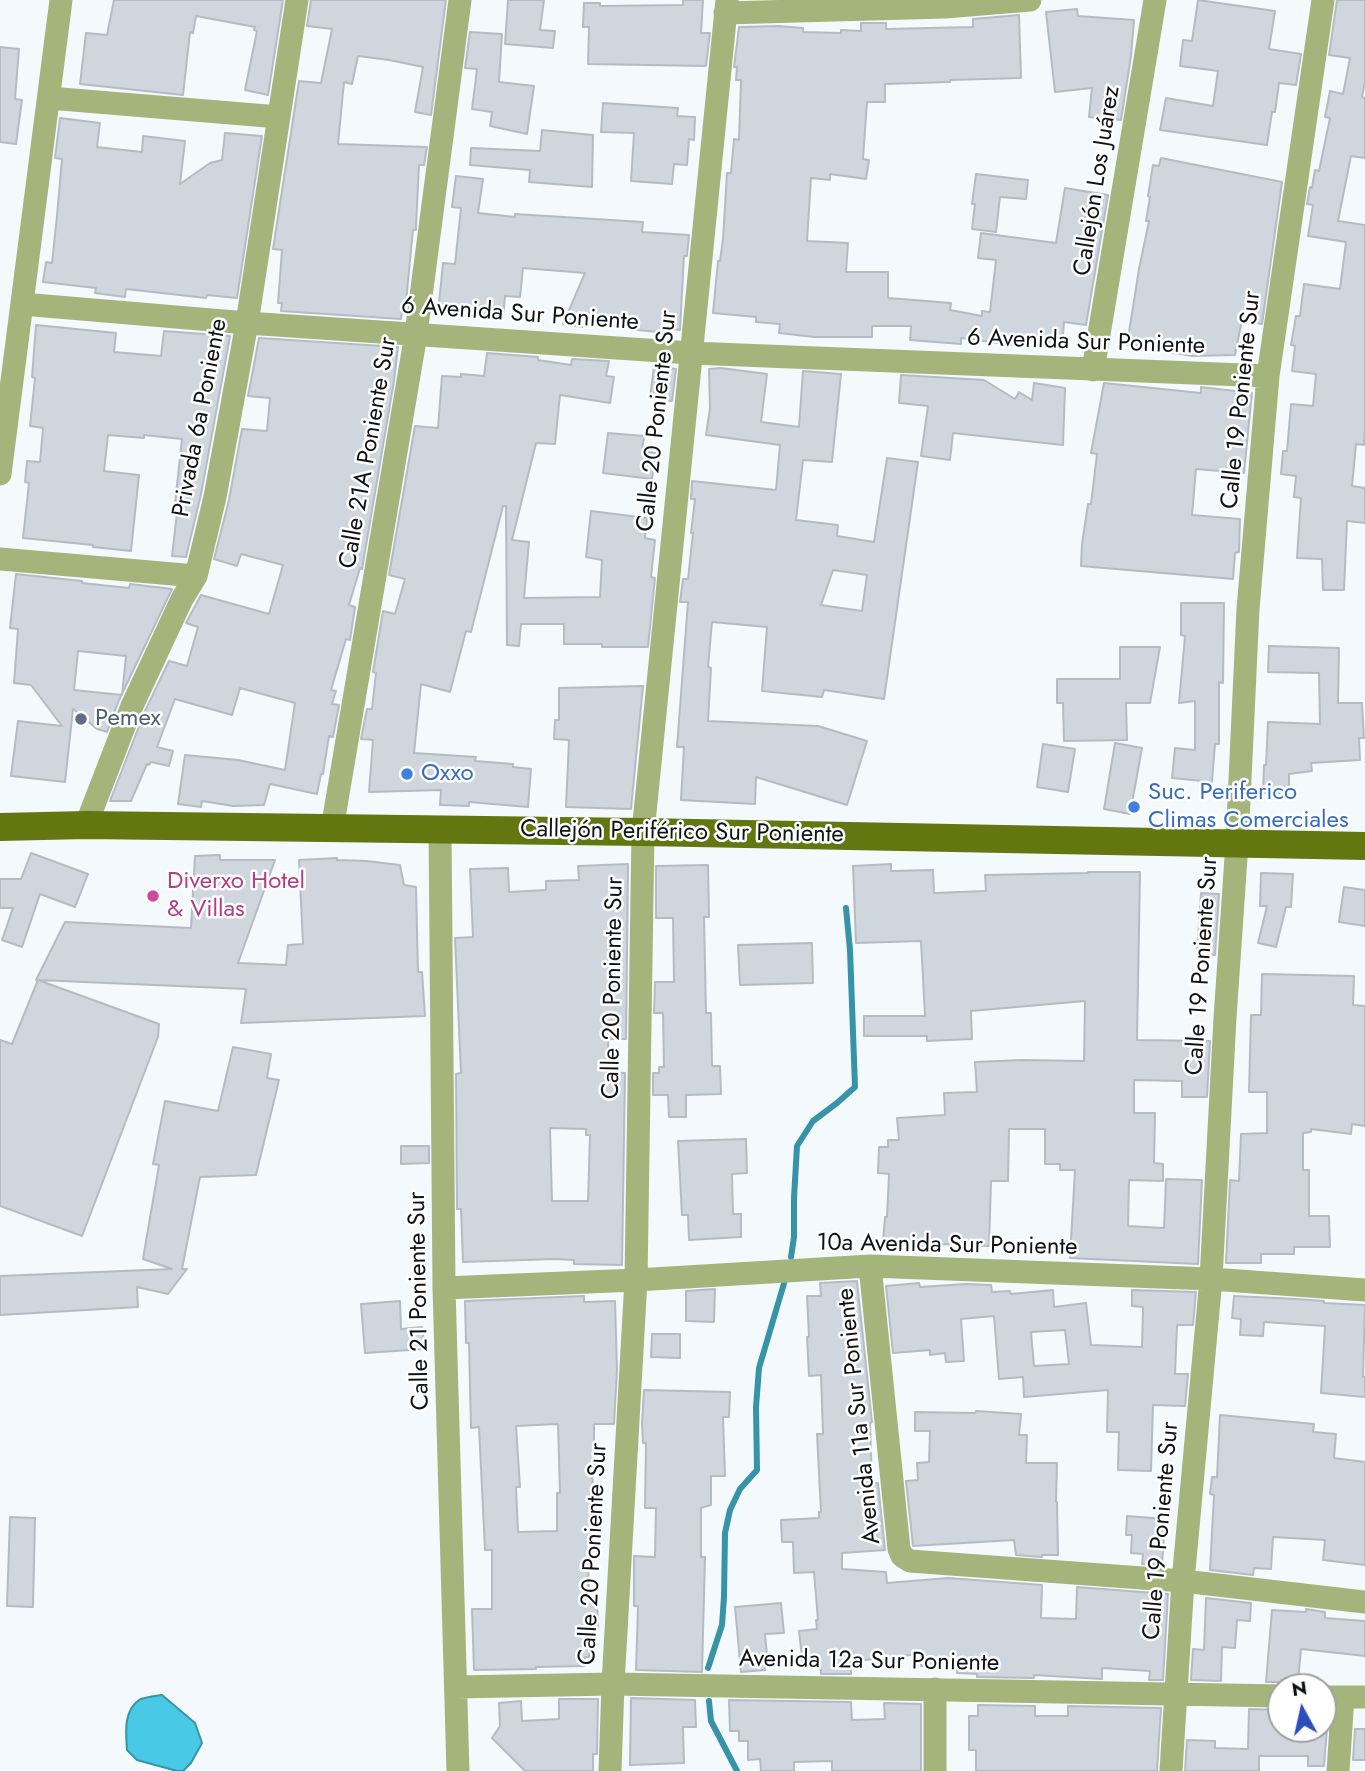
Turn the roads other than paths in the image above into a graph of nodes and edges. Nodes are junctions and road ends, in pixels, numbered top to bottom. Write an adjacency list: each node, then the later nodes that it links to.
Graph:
1 (61, 0): 8 (street)
2 (297, 0): 9 (street, Privada 6a Poniente)
3 (460, 0): 12 (street, Calle 21A Poniente Sur)
4 (1030, 0): 7 (street)
5 (1155, 0): 14 (street, Callejón Los Juárez)
6 (1323, 0): 15 (street, Calle 19 Poniente Sur)
7 (726, 6): 13 (street, Calle 20 Poniente Sur)
8 (49, 98): 9 (street); 10 (street)
9 (279, 117): 11 (street, Privada 6a Poniente)
10 (22, 304): 11 (street, 6 Avenida Sur Poniente); 16 (street)
11 (247, 323): 12 (street, 6 Avenida Sur Poniente); 18 (street, Privada 6a Poniente)
12 (416, 334): 13 (street, 6 Avenida Sur Poniente); 21 (street, Calle 21A Poniente Sur)
13 (691, 353): 14 (street, 6 Avenida Sur Poniente); 23 (street, Calle 20 Poniente Sur)
14 (1093, 370): 15 (street, 6 Avenida Sur Poniente)
15 (1268, 376): 24 (street, Calle 19 Poniente Sur)
16 (0, 472)
17 (0, 559): 18 (street)
18 (196, 576): 19 (street, Privada 6a Poniente)
19 (86, 825): 20 (main road, Callejón Periférico Sur Poniente); 21 (main road, Callejón Periférico Sur Poniente)
20 (0, 827)
21 (332, 829): 22 (main road, Callejón Periférico Sur Poniente)
22 (440, 830): 23 (main road, Callejón Periférico Sur Poniente); 29 (street, Calle 21 Poniente Sur)
23 (643, 832): 24 (main road, Callejón Periférico Sur Poniente); 28 (street, Calle 20 Poniente Sur)
24 (1237, 843): 25 (main road, Callejón Periférico Sur Poniente); 27 (street, Calle 19 Poniente Sur)
25 (1365, 846)
26 (870, 1266): 27 (street, 10a Avenida Sur Poniente); 28 (street, 10a Avenida Sur Poniente); 31 (street, Avenida 11a Sur Poniente)
27 (1211, 1279): 30 (street, 10a Avenida Sur Poniente); 31 (street, Calle 19 Poniente Sur)
28 (636, 1280): 29 (street, 10a Avenida Sur Poniente); 33 (street, Calle 20 Poniente Sur)
29 (444, 1288): 34 (street, Calle 21 Poniente Sur)
30 (1365, 1290)
31 (1183, 1581): 32 (street, Avenida 11a Sur Poniente); 36 (street, Calle 19 Poniente Sur)
32 (1365, 1602)
33 (613, 1684): 34 (street, Avenida 12a Sur Poniente); 35 (street, Avenida 12a Sur Poniente); 40 (street, Calle 20 Poniente Sur)
34 (456, 1687): 39 (street, Calle 21 Poniente Sur)
35 (935, 1689): 36 (street, Avenida 12a Sur Poniente); 41 (street)
36 (1176, 1694): 37 (street, Avenida 12a Sur Poniente); 42 (street, Calle 19 Poniente Sur)
37 (1267, 1696)
38 (1344, 1697): 43 (street)
39 (458, 1771)
40 (610, 1771)
41 (935, 1771)
42 (1171, 1771)
43 (1338, 1771)

